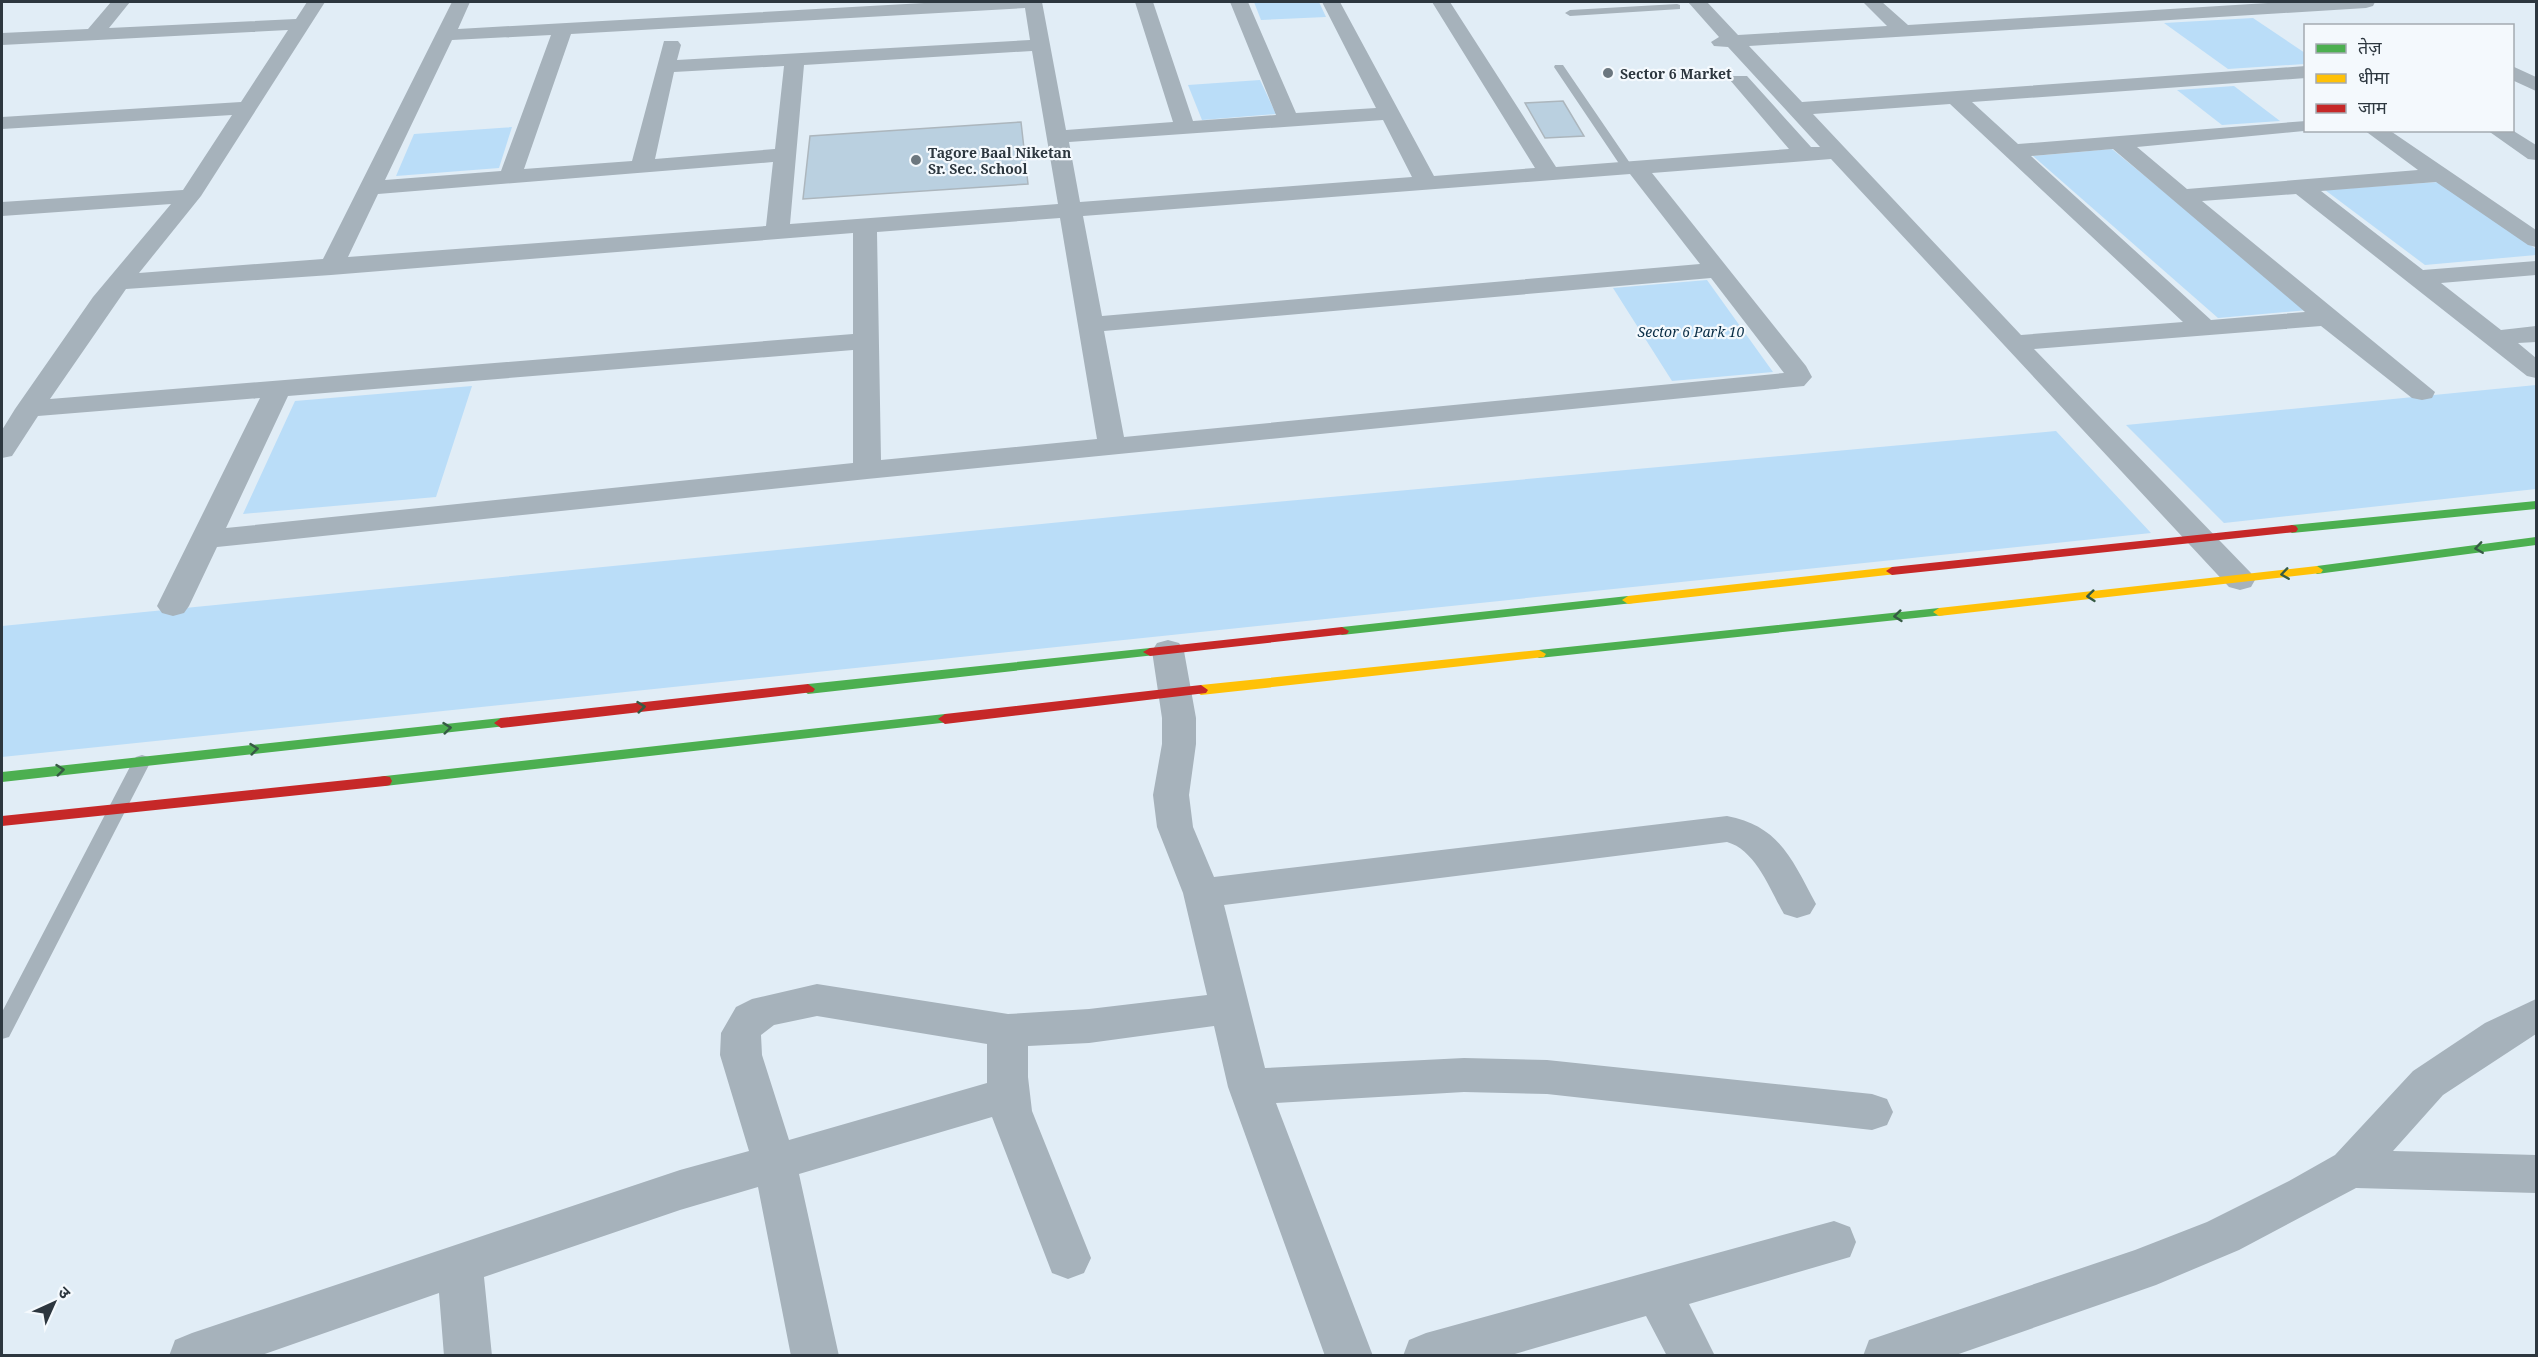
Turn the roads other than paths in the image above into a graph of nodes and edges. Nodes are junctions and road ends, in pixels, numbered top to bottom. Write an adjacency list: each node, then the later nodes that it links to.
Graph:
1 (121, 2): 18 (street)
2 (316, 2): 15 (street)
3 (461, 2): 19 (street)
4 (1144, 2): 36 (street)
5 (1239, 2): 33 (street)
6 (1331, 2): 32 (street)
7 (1441, 2): 48 (street)
8 (1872, 2): 17 (street)
9 (2366, 2): 11 (street)
10 (1682, 3): 13 (lane); 22 (street); 22 (street)
11 (2311, 3): 17 (street)
12 (879, 6): 14 (street); 21 (street)
13 (1570, 13)
14 (677, 22): 16 (street); 25 (street)
15 (302, 24): 18 (street); 30 (street)
16 (563, 29): 19 (street); 50 (street)
17 (1904, 31): 22 (street)
18 (93, 35): 20 (street)
19 (445, 35): 53 (street)
20 (2, 39)
21 (1040, 45): 23 (street); 39 (street)
22 (1729, 57): 31 (street); 45 (street)
23 (795, 59): 25 (street); 44 (street)
24 (2515, 61): 28 (street)
25 (666, 67): 46 (street)
26 (1559, 67): 47 (lane)
27 (2304, 72): 29 (street)
28 (2536, 86)
29 (1954, 98): 31 (street); 41 (street)
30 (248, 108): 34 (street); 54 (street)
31 (1797, 109): 42 (street)
32 (1390, 113): 33 (street); 51 (street)
33 (1289, 121): 36 (street)
34 (2, 123)
35 (2304, 127): 40 (street)
36 (1185, 128): 39 (street)
37 (2377, 132): 49 (street)
38 (2501, 132): 43 (street)
39 (1055, 137): 57 (street)
40 (2117, 142): 41 (street); 55 (street)
41 (2014, 151): 68 (street)
42 (1838, 152): 45 (street); 72 (street)
43 (2536, 154)
44 (785, 155): 46 (street); 59 (street)
45 (1806, 155): 47 (street)
46 (642, 166): 50 (street)
47 (1632, 168): 48 (street); 63 (street)
48 (1550, 174): 51 (street)
49 (2440, 175): 52 (street); 60 (street)
50 (510, 177): 53 (street)
51 (1427, 184): 57 (street)
52 (2300, 186): 55 (street); 64 (street)
53 (370, 188): 61 (street)
54 (190, 196): 56 (street); 65 (street)
55 (2182, 196): 66 (street)
56 (2, 209)
57 (1069, 210): 58 (street); 67 (street)
58 (865, 227): 59 (street); 71 (street)
59 (777, 234): 61 (street)
60 (2536, 240)
61 (331, 268): 65 (street)
62 (2536, 268): 64 (street)
63 (1717, 270): 67 (street); 77 (street)
64 (2419, 278): 70 (street)
65 (118, 282): 76 (street)
66 (2327, 318): 68 (street); 75 (street)
67 (1090, 325): 77 (street)
68 (2205, 328): 72 (street)
69 (2536, 334): 70 (street)
70 (2496, 338): 73 (street)
71 (866, 341): 74 (street); 79 (street)
72 (2014, 343): 81 (street)
73 (2536, 370)
74 (278, 389): 76 (street); 82 (street)
75 (2422, 392)
76 (29, 410): 78 (street)
77 (1112, 446): 79 (street)
78 (2, 450)
79 (867, 470): 82 (street)
80 (2536, 505): 81 (street)
81 (2198, 538): 84 (street); 86 (street)
82 (205, 539): 85 (street)
83 (2536, 541): 84 (street, one-way to 84)
84 (2240, 580): 87 (street, one-way to 87)
85 (173, 606)
86 (1168, 651): 87 (street); 88 (street, one-way to 86)
87 (1176, 693): 90 (street); 92 (street)
88 (142, 761): 89 (street, one-way to 88); 90 (lane)
89 (2, 777)
90 (117, 811): 91 (street); 96 (lane)
91 (2, 821)
92 (1202, 893): 93 (street); 94 (street)
93 (1797, 904)
94 (1230, 1008): 97 (street); 98 (street)
95 (2536, 1015): 102 (street)
96 (2, 1031)
97 (1008, 1031): 99 (street); 101 (street)
98 (1249, 1087): 100 (street); 112 (street)
99 (1007, 1095): 101 (street); 105 (street)
100 (1872, 1112)
101 (775, 1165): 106 (street); 111 (street)
102 (2350, 1169): 103 (street); 114 (street)
103 (2536, 1174)
104 (1834, 1242): 107 (street)
105 (1068, 1258)
106 (460, 1264): 109 (street); 110 (street)
107 (1657, 1290): 108 (street); 113 (street)
108 (1440, 1353)
109 (192, 1356)
110 (468, 1356)
111 (815, 1356)
112 (1349, 1356)
113 (1692, 1356)
114 (1887, 1356)

